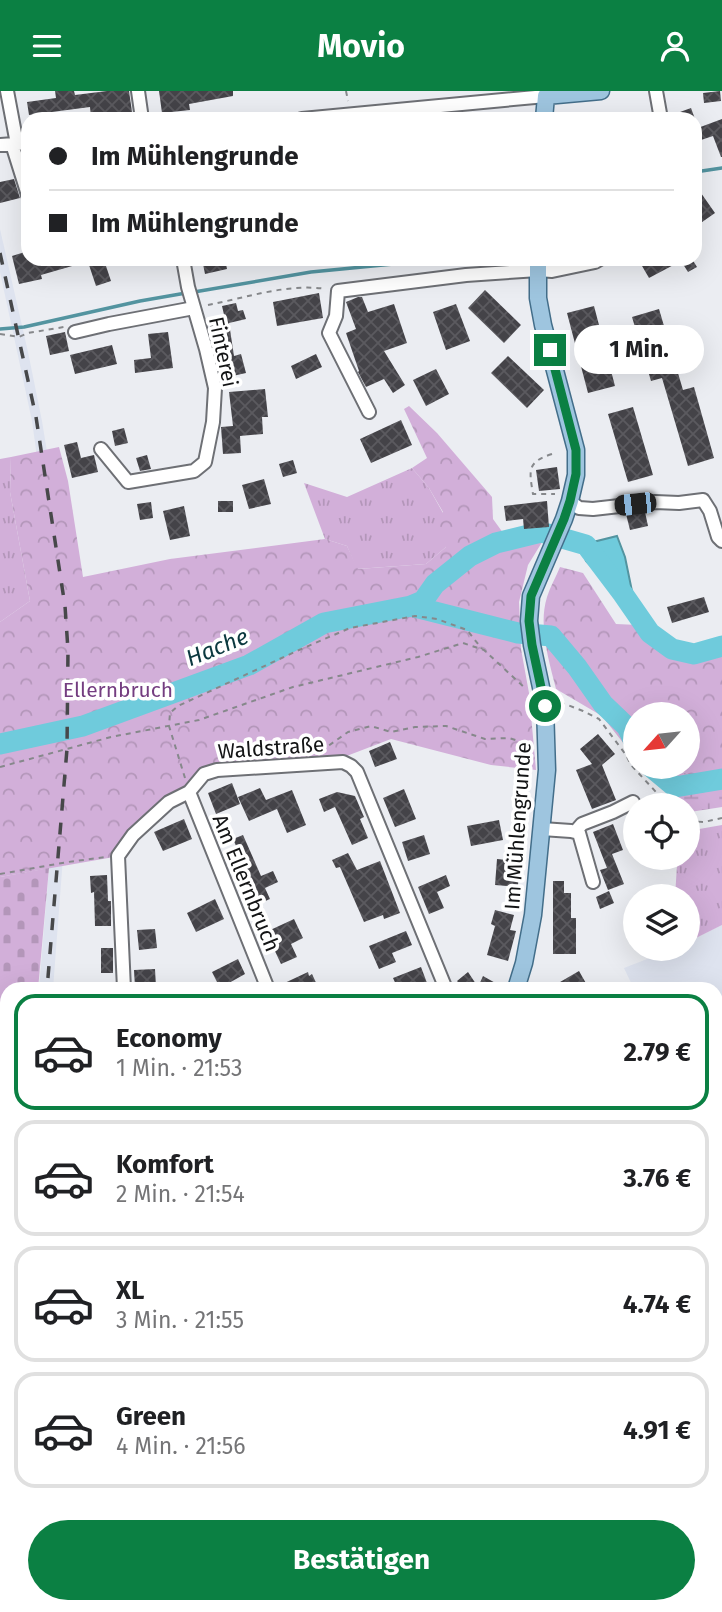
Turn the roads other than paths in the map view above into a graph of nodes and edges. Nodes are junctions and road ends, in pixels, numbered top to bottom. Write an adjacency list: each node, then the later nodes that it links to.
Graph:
1 (8, 91): 11 (street)
2 (138, 91): 7 (street)
3 (601, 91): 5 (main road)
4 (656, 91): 10 (street)
5 (546, 94): 6 (street); 9 (main road)
6 (465, 98): 8 (street)
7 (141, 112)
8 (356, 112)
9 (545, 112)
10 (660, 112)
11 (14, 144): 12 (street)
12 (21, 170)
13 (184, 266): 18 (street)
14 (525, 266): 20 (street)
15 (538, 266): 22 (main road, Im Mühlengrunde)
16 (542, 266): 17 (street)
17 (576, 266)
18 (194, 308): 19 (street); 21 (street, Finterei)
19 (75, 332)
20 (369, 412)
21 (101, 449)
22 (570, 501): 23 (street); 26 (main road, Im Mühlengrunde)
23 (722, 541)
24 (189, 792): 29 (street, Waldstraße); 30 (street, Am Ellernbruch); 31 (street, Waldstraße)
25 (623, 806): 27 (street)
26 (542, 829): 27 (street); 32 (main road, Im Mühlengrunde)
27 (575, 832): 28 (street)
28 (593, 882)
29 (124, 982)
30 (265, 982)
31 (443, 982)
32 (518, 982)

